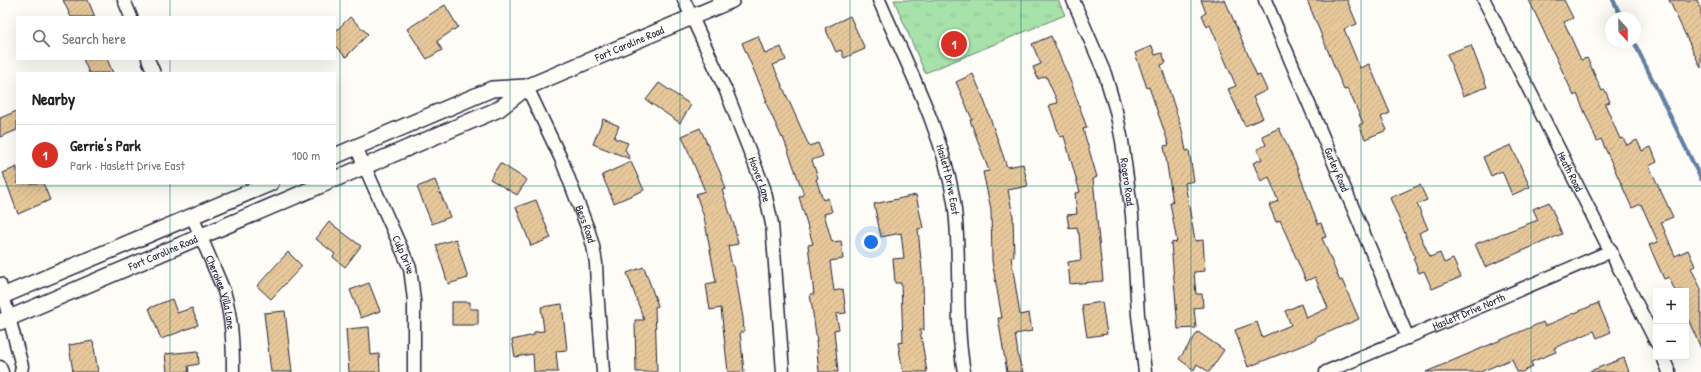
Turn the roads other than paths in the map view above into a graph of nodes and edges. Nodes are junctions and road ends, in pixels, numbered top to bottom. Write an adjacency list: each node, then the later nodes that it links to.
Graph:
1 (124, 0): 8 (street)
2 (684, 0): 9 (street, Hoover Lane)
3 (732, 0): 9 (street, Fort Caroline Road)
4 (879, 0): 34 (street, Haslett Drive East)
5 (1074, 0): 35 (street, Rogero Road)
6 (1265, 0): 25 (street, Gurley Road)
7 (1484, 0): 21 (street, Heath Road)
8 (131, 16)
9 (691, 17): 12 (street, Fort Caroline Road); 33 (street, Hoover Lane)
10 (148, 60): 11 (street)
11 (154, 72)
12 (527, 87): 13 (street, Fort Caroline Road); 15 (street, Fort Caroline Road); 32 (street, Bess Road)
13 (356, 147): 14 (street, Fort Caroline Road); 15 (street, Culp Drive)
14 (336, 156)
15 (365, 167): 16 (street, Fort Caroline Road); 31 (street, Culp Drive)
16 (336, 179)
17 (268, 184): 19 (street, Fort Caroline Road)
18 (324, 184): 20 (street, Fort Caroline Road)
19 (192, 216): 20 (street, Cherokee Villa Lane); 22 (street, Fort Caroline Road)
20 (201, 237): 23 (street, Fort Caroline Road); 30 (street, Cherokee Villa Lane)
21 (1611, 252): 24 (street, Heath Road); 25 (street, Haslett Drive North)
22 (1, 293): 23 (street)
23 (5, 320): 29 (street)
24 (1653, 336)
25 (1408, 338): 36 (street, Haslett Drive North)
26 (1664, 360): 37 (street)
27 (0, 367): 28 (street)
28 (2, 372)
29 (21, 372)
30 (233, 372)
31 (414, 372)
32 (603, 372)
33 (783, 372)
34 (964, 372)
35 (1145, 372)
36 (1326, 372)
37 (1669, 372)

